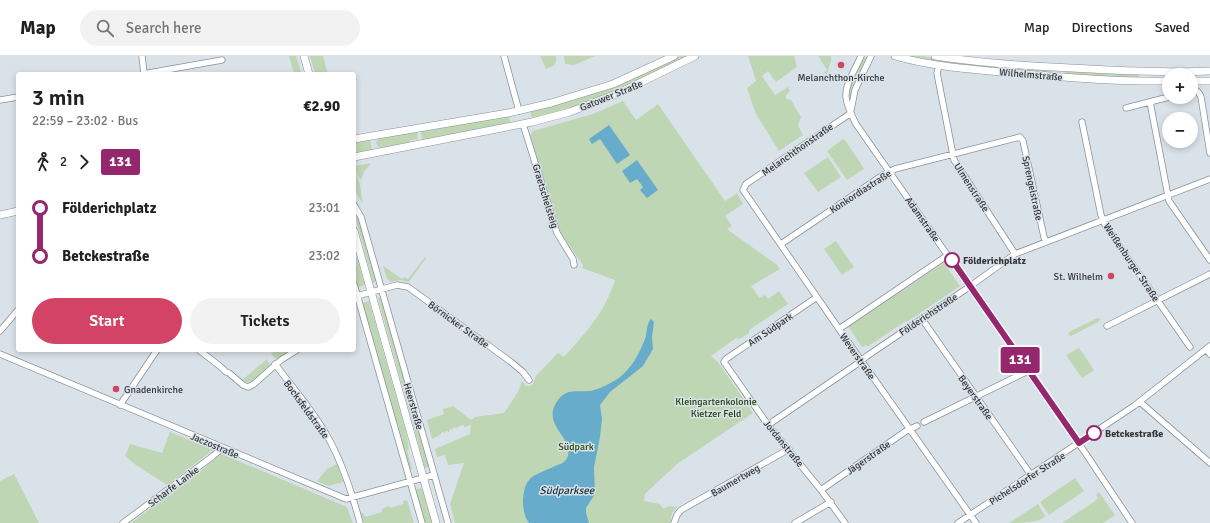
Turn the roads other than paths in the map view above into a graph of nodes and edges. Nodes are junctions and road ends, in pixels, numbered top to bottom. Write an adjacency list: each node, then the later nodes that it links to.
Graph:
1 (142, 56): 14 (street)
2 (304, 56): 16 (main road)
3 (504, 56): 29 (street)
4 (674, 56): 29 (main road, Gatower Straße)
5 (695, 56): 32 (main road, Gatower Straße)
6 (861, 56): 30 (street, Adamstraße)
7 (870, 56): 30 (street)
8 (895, 56): 11 (main road, Wilhelmstraße)
9 (935, 56): 12 (main road, Wilhelmstraße)
10 (222, 60): 15 (street)
11 (939, 66): 18 (main road, Wilhelmstraße); 36 (street, Ulmenstraße)
12 (1060, 68): 17 (main road, Wilhelmstraße); 18 (main road)
13 (1210, 71): 17 (main road, Wilhelmstraße)
14 (143, 72)
15 (154, 72)
16 (309, 72)
17 (1148, 72): 22 (main road)
18 (1060, 77): 22 (main road, Wilhelmstraße)
19 (1162, 81): 22 (main road, Wilhelmstraße)
20 (1198, 81): 21 (main road)
21 (1210, 81)
22 (1148, 82)
23 (1198, 91): 35 (street)
24 (16, 97): 26 (street)
25 (1162, 99): 27 (street)
26 (0, 100)
27 (1150, 102): 28 (street); 41 (street)
28 (1126, 108)
29 (519, 111): 32 (main road); 34 (main road, Gatower Straße)
30 (851, 112): 38 (street, Adamstraße); 40 (street, Melanchthonstraße)
31 (1082, 122): 45 (street, Weißenburger Straße)
32 (523, 124): 37 (main road, Gatower Straße); 52 (street, Graetschelsteig)
33 (1017, 138): 36 (street, Konkordiastraße); 47 (street, Sprengelstraße)
34 (356, 139)
35 (1210, 153)
36 (953, 154): 38 (street, Konkordiastraße); 49 (street, Ulmenstraße)
37 (356, 157)
38 (890, 172): 48 (street, Konkordiastraße); 50 (street, Adamstraße)
39 (1210, 179): 41 (street, Földerichstraße)
40 (744, 187): 48 (street, Weverstraße)
41 (1168, 196): 45 (street, Földerichstraße); 51 (street)
42 (356, 208): 55 (street, Heerstraße)
43 (16, 212): 44 (main road)
44 (0, 215)
45 (1103, 221): 47 (street, Földerichstraße); 60 (street, Weißenburger Straße)
46 (356, 238): 57 (main road, Heerstraße)
47 (1046, 242): 49 (street, Földerichstraße)
48 (781, 244): 59 (street, Weverstraße)
49 (1015, 254): 54 (street, Földerichstraße)
50 (948, 255): 54 (street, Adamstraße); 64 (street)
51 (1210, 260)
52 (574, 265)
53 (1210, 274): 60 (street)
54 (970, 287): 62 (street, Földerichstraße); 76 (street, Adamstraße)
55 (381, 290): 57 (street); 77 (street, Börnicker Straße); 89 (street, Heerstraße)
56 (356, 292): 58 (street)
57 (372, 292): 58 (street); 91 (main road, Heerstraße)
58 (357, 296): 92 (street)
59 (817, 297): 64 (street, Weverstraße); 74 (street, Am Südpark)
60 (1157, 300): 63 (street); 66 (street, Weißenburger Straße)
61 (16, 312): 65 (street)
62 (922, 319): 73 (street, Földerichstraße); 78 (street, Beyerstraße)
63 (1107, 326)
64 (839, 329): 73 (street, Weverstraße)
65 (0, 331)
66 (1190, 346)
67 (1208, 347): 72 (street); 79 (street, Pichelsdorfer Straße)
68 (156, 352): 80 (street)
69 (202, 352): 75 (street)
70 (294, 352): 75 (street)
71 (0, 354): 80 (street, Jaczostraße)
72 (1210, 354)
73 (862, 360): 82 (street, Földerichstraße); 84 (street, Weverstraße)
74 (724, 362): 82 (street, Jordanstraße)
75 (275, 364): 94 (street, Bocksfeldstraße)
76 (1028, 370): 78 (street); 85 (street, Adamstraße)
77 (528, 380)
78 (976, 396): 81 (street); 90 (street, Beyerstraße)
79 (1140, 402): 85 (street, Pichelsdorfer Straße); 88 (street)
80 (120, 405): 86 (street, Jaczostraße)
81 (924, 422)
82 (768, 425): 87 (street, Jordanstraße)
83 (917, 426): 84 (street, Jägerstraße)
84 (910, 430): 93 (street, Jägerstraße); 96 (street, Weverstraße)
85 (1079, 443): 90 (street, Pichelsdorfer Straße); 107 (street)
86 (220, 447): 94 (street, Jaczostraße); 97 (street, Scharfe Lanke)
87 (788, 449): 93 (street, Jordanstraße); 102 (street, Baumertweg)
88 (1210, 463)
89 (434, 475): 91 (street, Jaczostraße); 101 (street, Heerstraße)
90 (1031, 475): 96 (street, Pichelsdorfer Straße)
91 (424, 478): 92 (street, Jaczostraße); 100 (main road, Heerstraße)
92 (410, 482): 94 (street, Jaczostraße); 99 (street)
93 (821, 490): 95 (street, Jordanstraße)
94 (352, 499): 98 (street, Bocksfeldstraße)
95 (830, 502): 103 (street); 104 (street, Jordanstraße)
96 (970, 515): 105 (street, Pichelsdorfer Straße); 106 (street, Weverstraße)
97 (123, 523)
98 (360, 523)
99 (422, 523)
100 (436, 523)
101 (448, 523)
102 (674, 523)
103 (795, 523)
104 (845, 523)
105 (958, 523)
106 (976, 523)
107 (1132, 523)

